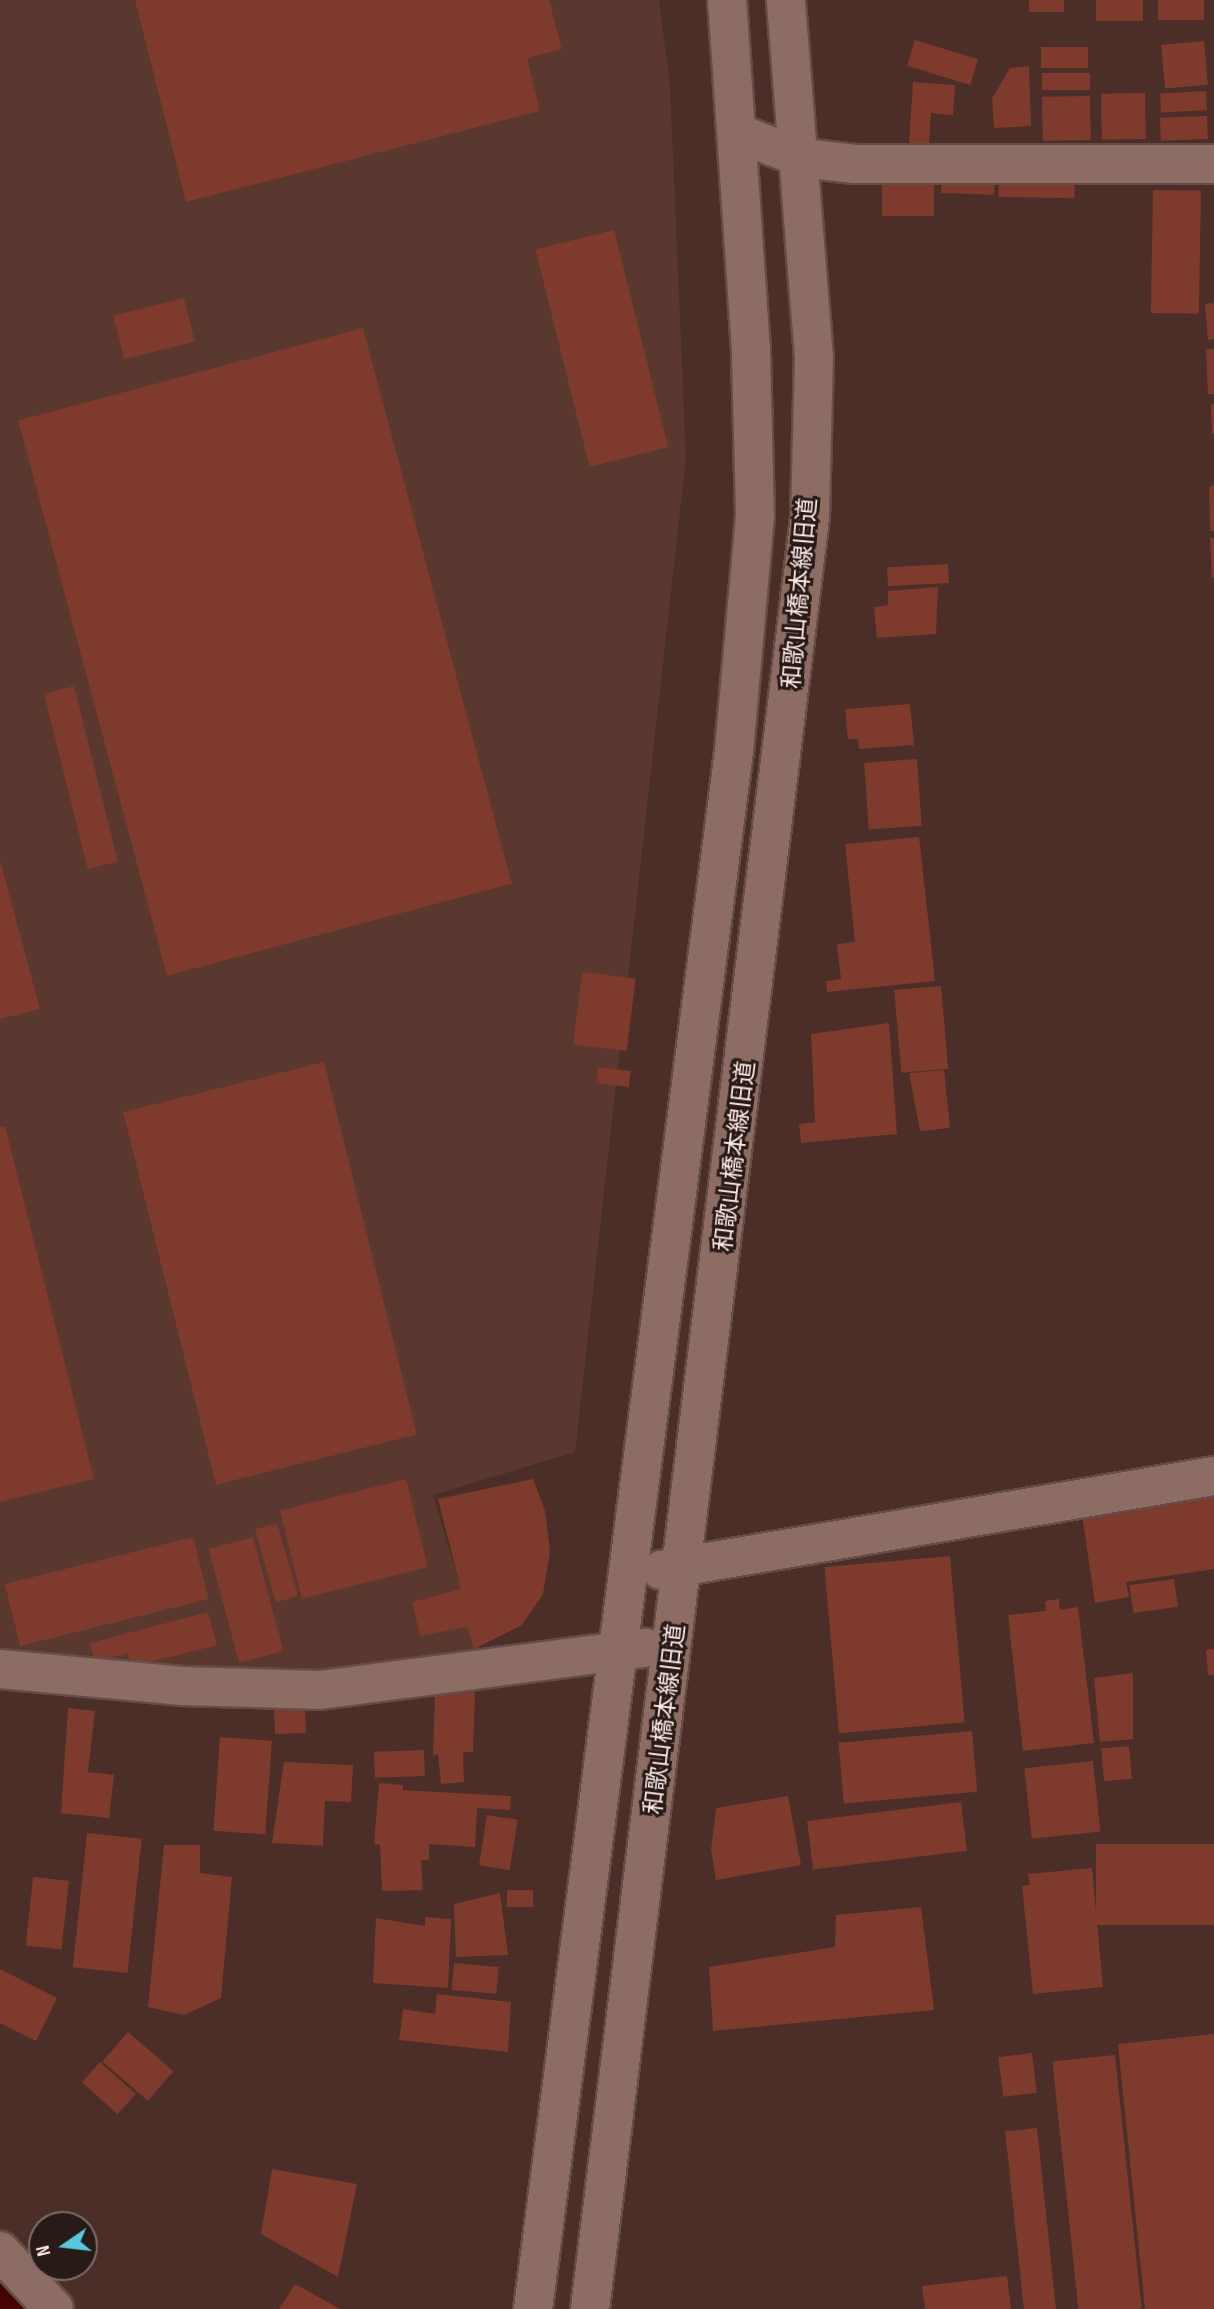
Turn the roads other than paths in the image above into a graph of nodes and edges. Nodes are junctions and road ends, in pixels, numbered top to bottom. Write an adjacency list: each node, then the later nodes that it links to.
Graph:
1 (727, 0): 3 (street, 和歌山橋本線旧道)
2 (786, 0): 4 (street, 和歌山橋本線旧道)
3 (737, 133): 4 (street); 8 (street, 和歌山橋本線旧道)
4 (802, 158): 5 (street); 7 (street, 和歌山橋本線旧道)
5 (1214, 164)
6 (1214, 1476): 7 (street)
7 (684, 1566): 8 (street); 9 (street, 和歌山橋本線旧道)
8 (631, 1575): 10 (street, 和歌山橋本線旧道)
9 (674, 1643): 10 (street); 15 (street, 和歌山橋本線旧道)
10 (622, 1651): 11 (street); 14 (street, 和歌山橋本線旧道)
11 (0, 1669)
12 (0, 2251): 13 (street)
13 (54, 2309)
14 (533, 2309)
15 (590, 2309)

